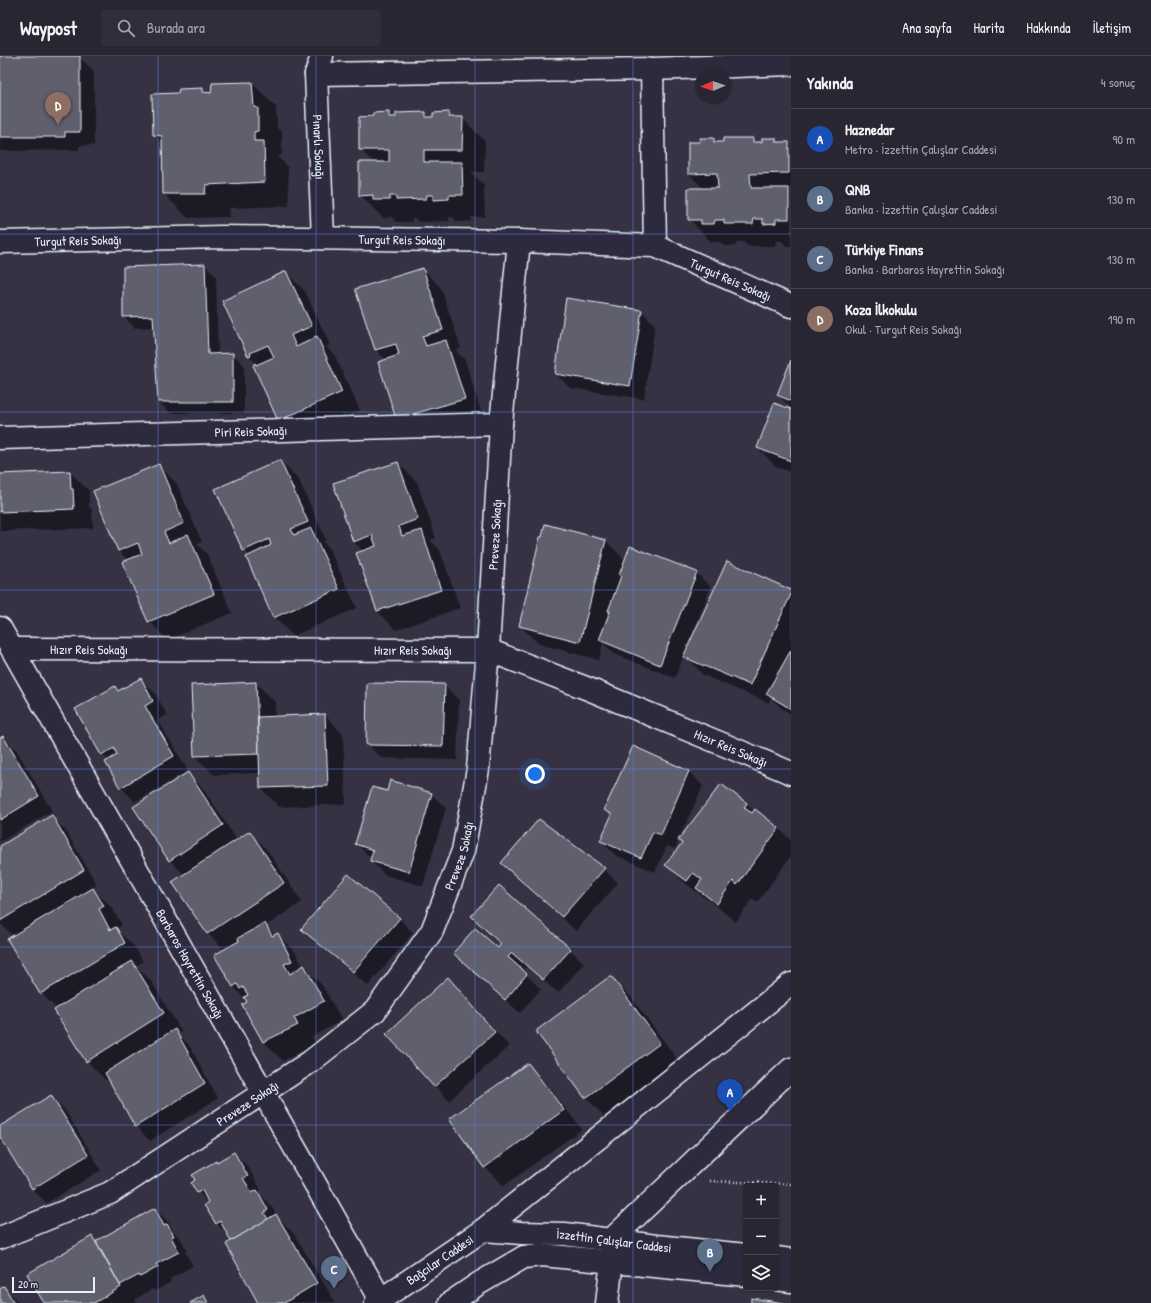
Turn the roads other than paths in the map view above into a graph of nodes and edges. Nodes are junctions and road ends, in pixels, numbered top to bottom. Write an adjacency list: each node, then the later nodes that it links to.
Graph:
1 (791, 64): 3 (street)
2 (319, 65): 3 (street); 4 (street, Pınarlı Sokağı)
3 (652, 70): 7 (street)
4 (323, 238): 5 (street, Turgut Reis Sokağı); 6 (street, Turgut Reis Sokağı)
5 (519, 241): 7 (street, Turgut Reis Sokağı); 9 (street, Preveze Sokağı)
6 (0, 242)
7 (655, 246): 8 (street, Turgut Reis Sokağı)
8 (791, 306)
9 (501, 424): 10 (street, Piri Reis Sokağı); 13 (street, Preveze Sokağı)
10 (0, 438)
11 (0, 628): 12 (street, Barbaros Hayrettin Sokağı)
12 (12, 650): 13 (street, Hızır Reis Sokağı); 17 (street, Barbaros Hayrettin Sokağı)
13 (488, 650): 14 (street, Hızır Reis Sokağı); 17 (street, Preveze Sokağı)
14 (791, 773)
15 (791, 984): 18 (street, Bağcılar Caddesi)
16 (791, 1069): 20 (street)
17 (263, 1093): 19 (street, Preveze Sokağı); 28 (street, Barbaros Hayrettin Sokağı)
18 (483, 1230): 20 (street, İzzettin Çalışlar Caddesi); 28 (street, Bağcılar Caddesi)
19 (0, 1238)
20 (612, 1239): 21 (street, İzzettin Çalışlar Caddesi); 24 (street)
21 (743, 1255)
22 (779, 1258): 23 (street)
23 (791, 1260)
24 (612, 1261): 25 (street, İzzettin Çalışlar Caddesi); 29 (street); 30 (street)
25 (743, 1275)
26 (779, 1279): 27 (street)
27 (791, 1281)
28 (378, 1302)
29 (450, 1303)
30 (607, 1303)

